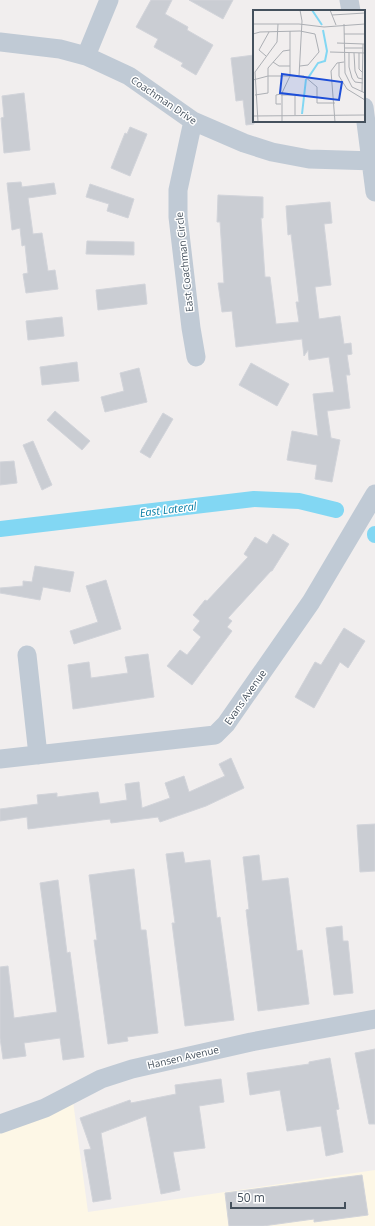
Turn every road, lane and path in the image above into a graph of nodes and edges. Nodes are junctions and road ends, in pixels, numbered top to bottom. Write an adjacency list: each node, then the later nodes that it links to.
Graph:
1 (109, 0): 5 (street)
2 (349, 0): 3 (street)
3 (351, 10)
4 (0, 42): 5 (street, Coachman Drive)
5 (86, 56): 7 (street, Coachman Drive)
6 (365, 113): 8 (street)
7 (193, 120): 8 (street, Coachman Drive); 10 (street, East Coachman Circle)
8 (373, 161): 9 (street)
9 (375, 192)
10 (196, 357)
11 (375, 494): 13 (street, Evans Avenue)
12 (27, 654): 13 (street)
13 (38, 755): 14 (street, Evans Avenue)
14 (0, 759)
15 (375, 1019): 16 (street, Hansen Avenue)
16 (0, 1124)

